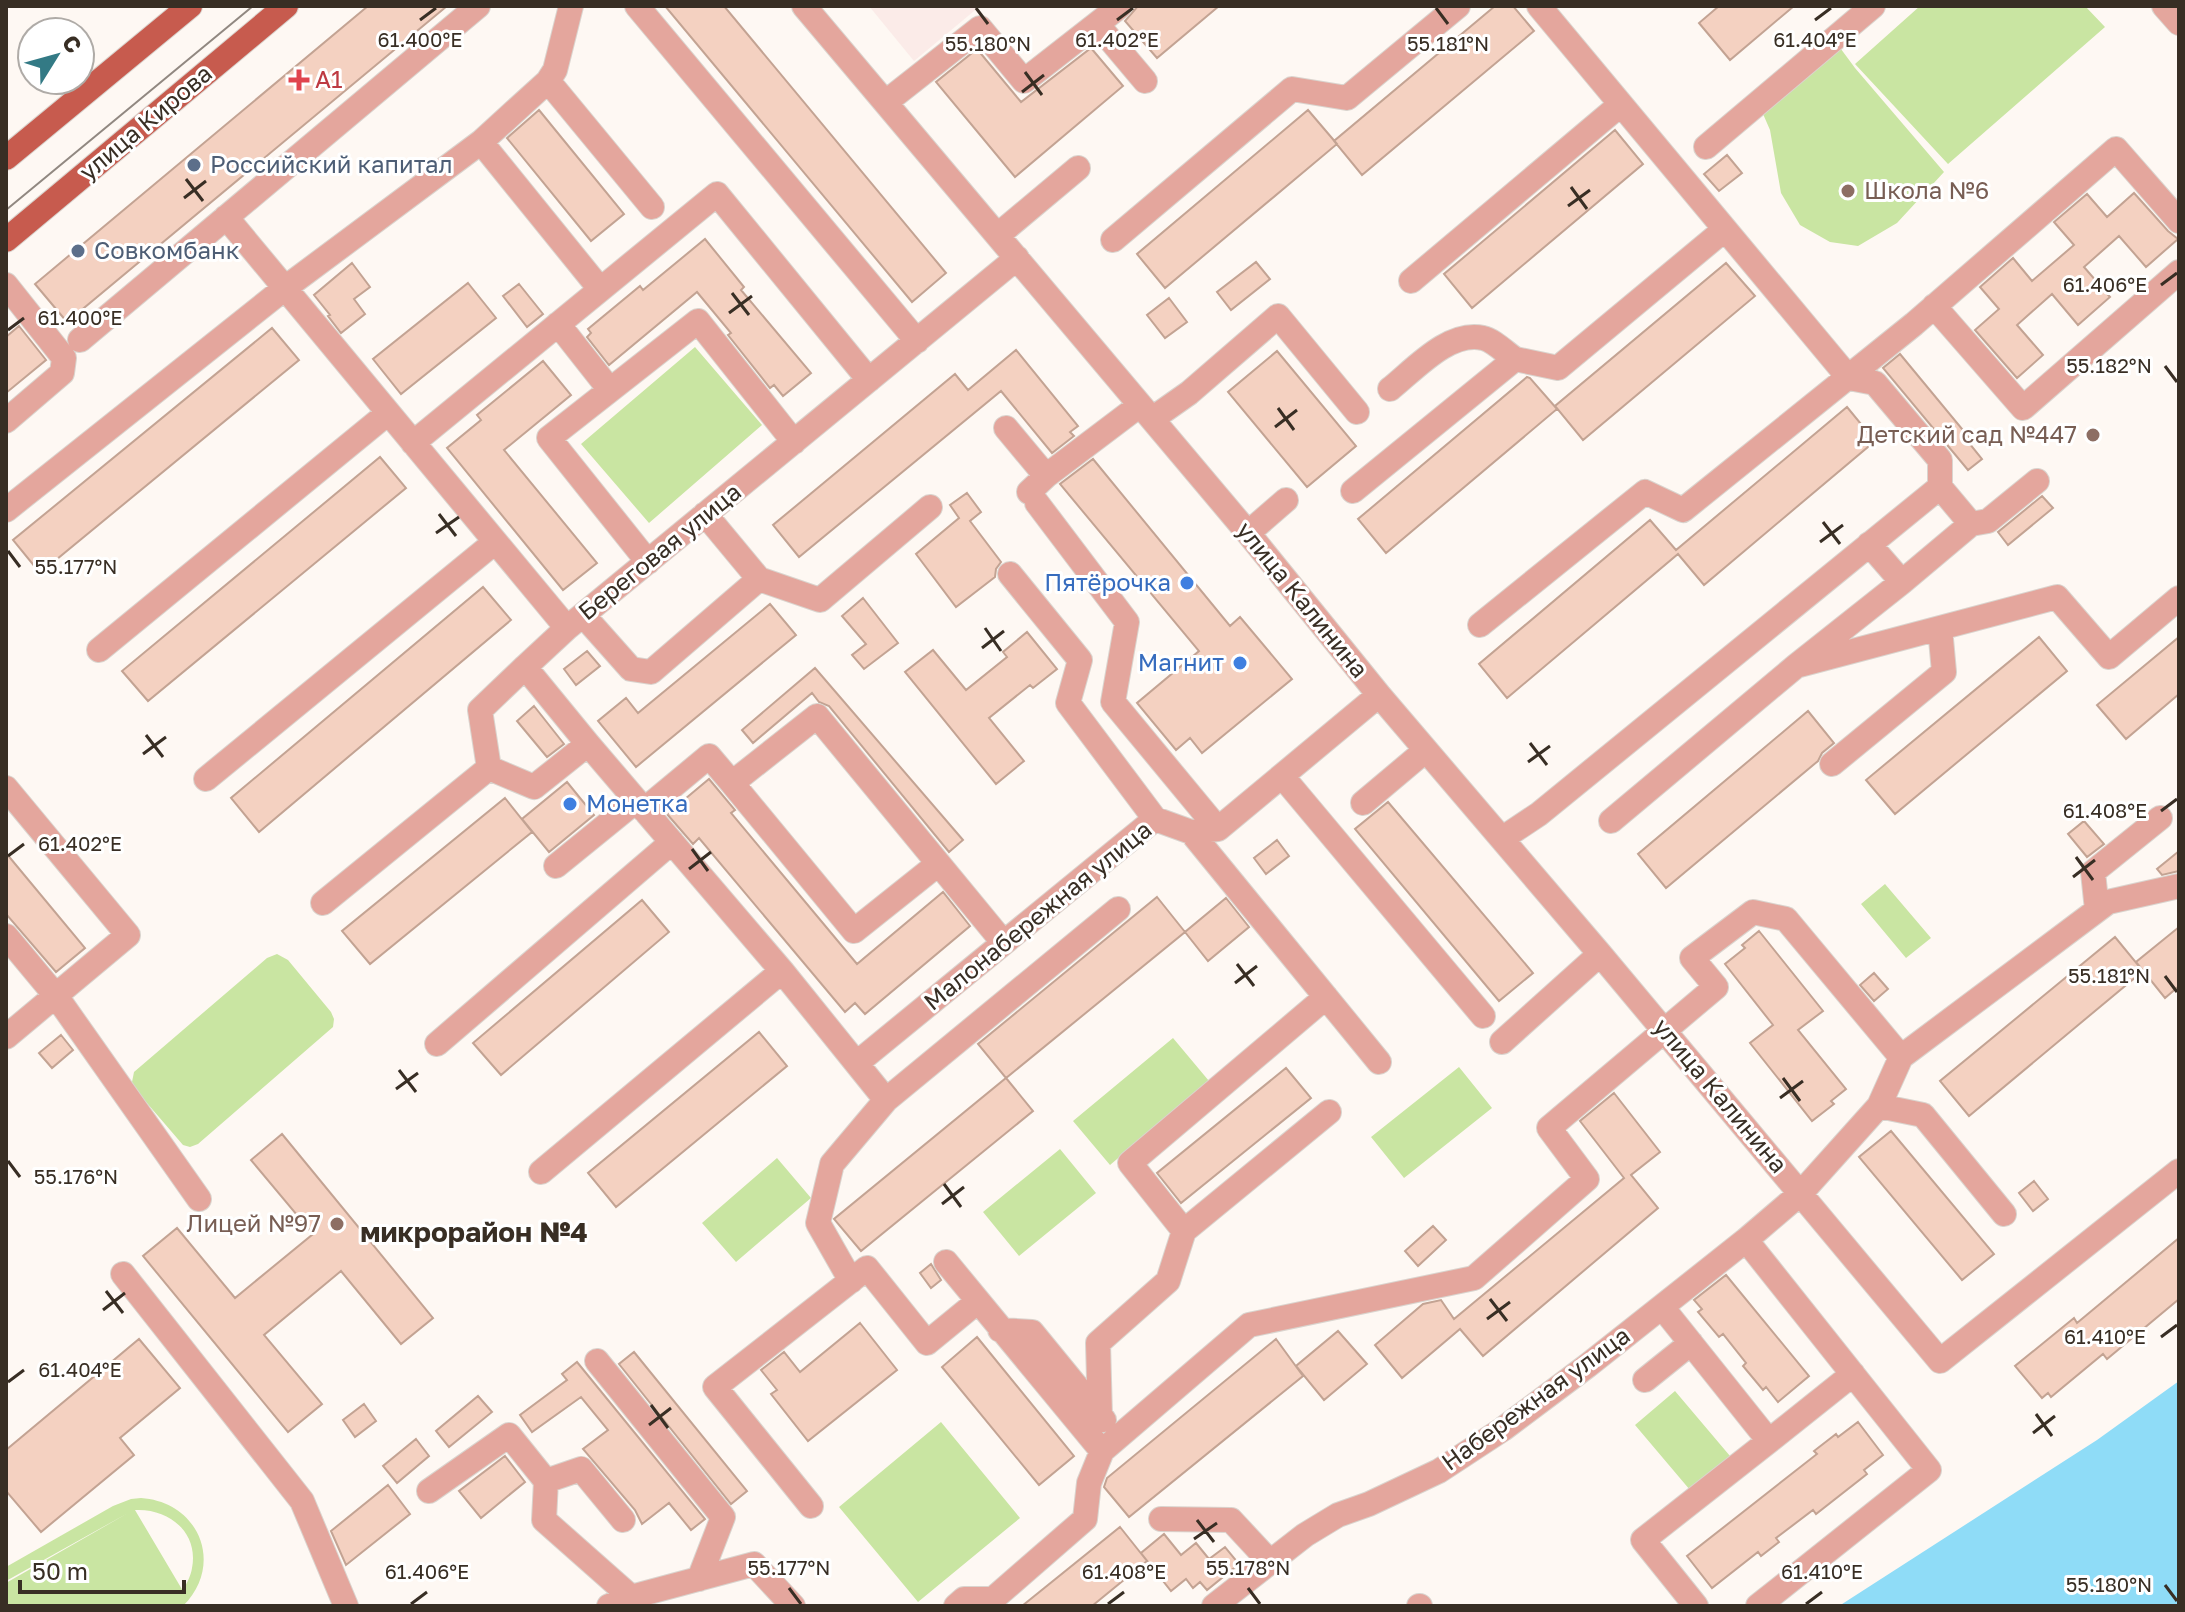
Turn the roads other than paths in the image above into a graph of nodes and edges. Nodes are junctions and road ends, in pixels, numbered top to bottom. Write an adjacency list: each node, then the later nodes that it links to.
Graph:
1 (190, 6): 21 (main road)
2 (286, 6): 28 (main road, улица Кирова)
3 (478, 6): 24 (street)
4 (571, 6): 15 (street)
5 (637, 6): 39 (street)
6 (804, 6): 17 (street, улица Калинина)
7 (1120, 6): 14 (street)
8 (1458, 6): 29 (street)
9 (1539, 6): 18 (street)
10 (1873, 6): 20 (street)
11 (2164, 6): 13 (street)
12 (983, 17): 14 (street); 17 (street)
13 (2179, 23)
14 (1097, 24): 16 (street)
15 (548, 81): 19 (street); 23 (street)
16 (1145, 81)
17 (886, 102): 27 (street, улица Калинина)
18 (1620, 105): 26 (street); 32 (street)
19 (481, 142): 34 (street); 35 (street)
20 (1706, 147)
21 (6, 158)
22 (1078, 168): 27 (street)
23 (652, 207)
24 (226, 217): 34 (street, Береговая улица); 38 (street)
25 (2179, 221): 36 (street)
26 (1724, 230): 40 (street); 41 (street)
27 (998, 235): 30 (street, улица Калинина)
28 (6, 240)
29 (1113, 240)
30 (1017, 258): 39 (street, Береговая улица); 45 (street, улица Калинина)
31 (2179, 272): 36 (street)
32 (1411, 281)
33 (6, 285): 48 (street)
34 (285, 288): 47 (street, Береговая улица); 58 (street)
35 (600, 289): 37 (street); 42 (street)
36 (1934, 306): 41 (street)
37 (558, 324): 44 (street); 51 (street)
38 (80, 340)
39 (917, 341): 42 (street, Береговая улица)
40 (1515, 359): 43 (street); 55 (street)
41 (1849, 378): 53 (street); 70 (street)
42 (869, 380): 50 (street, Береговая улица)
43 (1390, 389)
44 (610, 390): 50 (street); 64 (street)
45 (1146, 412): 46 (street); 54 (street); 61 (street, улица Калинина)
46 (1357, 412)
47 (388, 413): 51 (street, Береговая улица); 72 (street)
48 (6, 421)
49 (1006, 428): 54 (street)
50 (794, 442): 59 (street, Береговая улица)
51 (413, 443): 62 (street, Береговая улица)
52 (2037, 481): 60 (street)
53 (1940, 487): 60 (street); 63 (street)
54 (1037, 490): 89 (street)
55 (1353, 491)
56 (1286, 500): 61 (street)
57 (930, 507): 66 (street)
58 (6, 510)
59 (705, 514): 64 (street, Береговая улица); 66 (street)
60 (1971, 524): 67 (street)
61 (1248, 533): 75 (street, улица Калинина)
62 (495, 542): 69 (street, Береговая улица); 81 (street)
63 (1869, 544): 67 (street); 91 (street)
64 (648, 562): 69 (street, Береговая улица)
65 (1010, 574): 87 (street)
66 (759, 579): 69 (street)
67 (1902, 582): 73 (street)
68 (2179, 598): 71 (street)
69 (575, 622): 74 (street)
70 (1480, 625)
71 (1940, 628): 73 (street); 78 (street)
72 (99, 650)
73 (1796, 666): 88 (street)
74 (525, 667): 76 (street); 79 (street)
75 (1379, 695): 77 (street, улица Калинина); 80 (street)
76 (588, 744): 79 (street); 85 (street)
77 (1426, 750): 84 (street); 91 (street, улица Калинина)
78 (1832, 764)
79 (489, 768): 96 (street)
80 (1282, 776): 89 (street); 105 (street)
81 (206, 779)
82 (732, 783): 85 (street); 93 (street); 93 (street)
83 (6, 788): 103 (street)
84 (1363, 803)
85 (640, 805): 92 (street); 94 (street)
86 (2160, 818): 98 (street)
87 (1155, 819): 90 (street, Малонабережная улица); 100 (street, Малонабережная улица)
88 (1611, 821)
89 (1218, 829): 90 (street, Малонабережная улица)
90 (1191, 832): 104 (street)
91 (1503, 838): 101 (street, улица Калинина)
92 (672, 842): 102 (street); 109 (street)
93 (938, 864): 100 (street)
94 (556, 866)
95 (2179, 886): 98 (street)
96 (323, 903)
97 (1118, 909): 113 (street)
98 (2097, 910): 110 (street)
99 (6, 936): 103 (street)
100 (1003, 942): 112 (street, Малонабережная улица)
101 (1600, 954): 106 (street, улица Калинина); 108 (street)
102 (782, 971): 112 (street); 117 (street)
103 (56, 996): 107 (street); 119 (street)
104 (1326, 997): 111 (street); 121 (street)
105 (1483, 1016)
106 (1664, 1029): 110 (street); 118 (street, улица Калинина); 135 (street)
107 (6, 1037)
108 (1502, 1042)
109 (437, 1044)
110 (1901, 1057): 114 (street, Набережная улица)
111 (1379, 1062)
112 (857, 1063): 113 (street)
113 (886, 1100): 125 (street)
114 (1879, 1106): 118 (street, Набережная улица); 120 (street)
115 (1329, 1112): 121 (street)
116 (2179, 1171): 118 (street, улица Калинина)
117 (541, 1172)
118 (1801, 1193): 122 (street, Набережная улица)
119 (199, 1199)
120 (2004, 1214)
121 (1184, 1231): 133 (street)
122 (1746, 1240): 127 (street, Набережная улица); 131 (street)
123 (946, 1262): 126 (street)
124 (123, 1274): 144 (street)
125 (851, 1281): 126 (street); 138 (street)
126 (977, 1302): 128 (street)
127 (1662, 1307): 129 (street); 141 (street, Набережная улица)
128 (1000, 1330): 133 (street); 135 (street)
129 (1691, 1343): 132 (street); 134 (street)
130 (597, 1361): 142 (street)
131 (1853, 1374): 134 (street); 149 (street)
132 (1645, 1380)
133 (1100, 1416): 135 (street)
134 (1769, 1441): 148 (street)
135 (1110, 1444): 146 (street)
136 (546, 1481): 137 (street); 140 (street); 143 (street)
137 (429, 1491)
138 (811, 1506)
139 (1161, 1519): 141 (street)
140 (623, 1520)
141 (1270, 1562): 147 (street, Набережная улица)
142 (699, 1579): 143 (street); 145 (street)
143 (620, 1602)
144 (346, 1606)
145 (793, 1606)
146 (956, 1606)
147 (1214, 1606)
148 (1696, 1606)
149 (1758, 1606)

